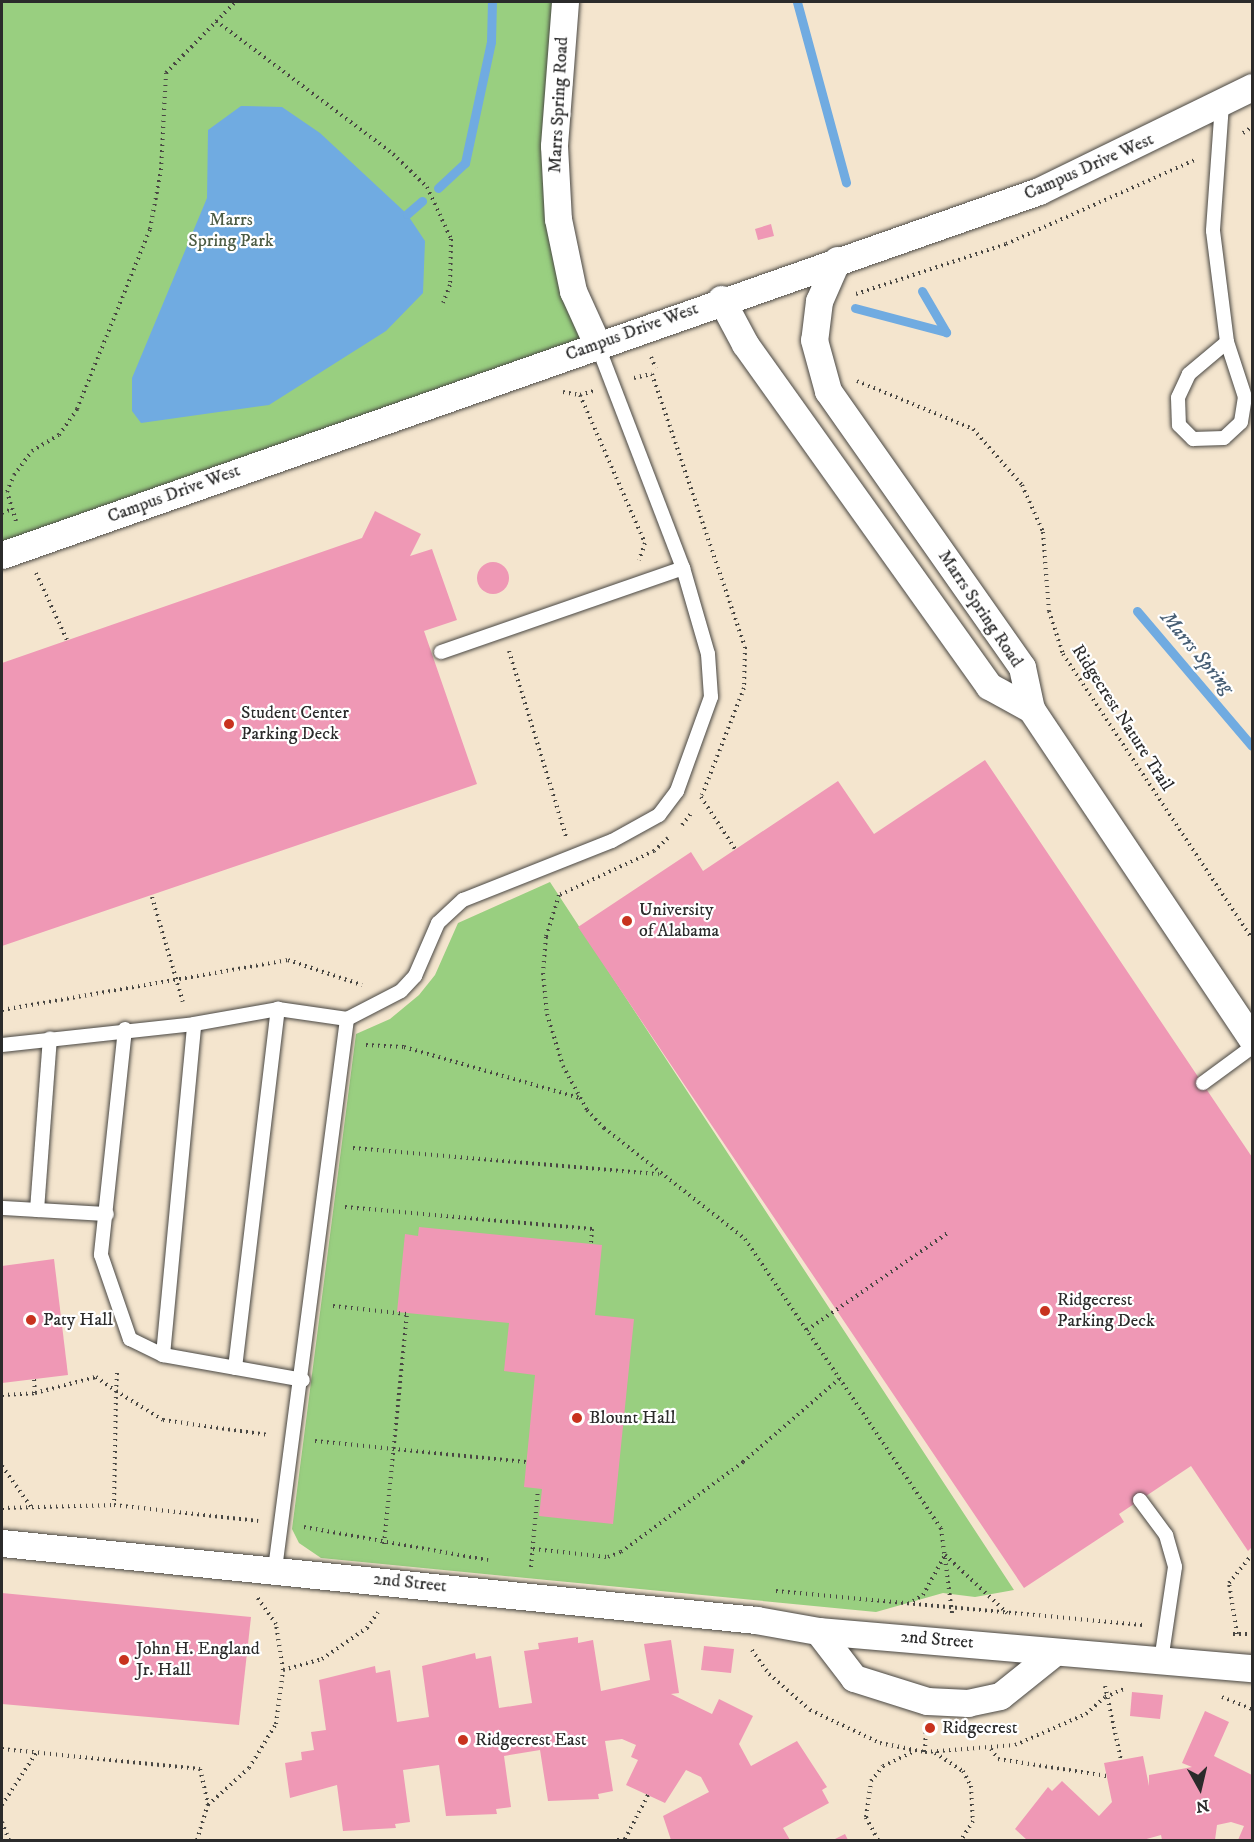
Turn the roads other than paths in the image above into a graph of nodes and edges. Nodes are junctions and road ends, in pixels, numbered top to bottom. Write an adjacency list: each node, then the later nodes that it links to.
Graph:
1 (565, 2): 7 (street, Marrs Spring Road)
2 (1252, 87): 3 (street, Campus Drive West)
3 (1222, 104): 4 (street, Campus Drive West); 6 (lane)
4 (837, 260): 5 (street, Campus Drive West); 11 (street, Marrs Spring Road)
5 (721, 299): 7 (street, Campus Drive West); 11 (street)
6 (1227, 342): 6 (lane)
7 (597, 345): 8 (street, Campus Drive West); 9 (lane)
8 (13, 551)
9 (683, 568): 10 (lane); 13 (lane)
10 (441, 652)
11 (1031, 709): 17 (street, Marrs Spring Road)
12 (278, 1009): 13 (lane); 14 (lane); 25 (lane)
13 (354, 1017): 26 (lane)
14 (194, 1024): 15 (lane); 24 (lane)
15 (125, 1029): 16 (lane); 23 (lane)
16 (50, 1038): 18 (lane); 22 (lane)
17 (1252, 1040)
18 (2, 1046)
19 (1252, 1047): 20 (lane)
20 (1203, 1083)
21 (2, 1208): 22 (lane)
22 (37, 1210): 23 (lane)
23 (107, 1214): 24 (lane)
24 (163, 1355): 25 (lane)
25 (235, 1368): 26 (lane)
26 (303, 1380): 29 (lane)
27 (1140, 1500): 32 (lane)
28 (2, 1543): 29 (street, 2nd Street)
29 (275, 1569): 30 (street, 2nd Street)
30 (818, 1631): 31 (street, 2nd Street); 31 (street)
31 (1055, 1652): 32 (street, 2nd Street)
32 (1161, 1661): 33 (street, 2nd Street)
33 (1252, 1668)

